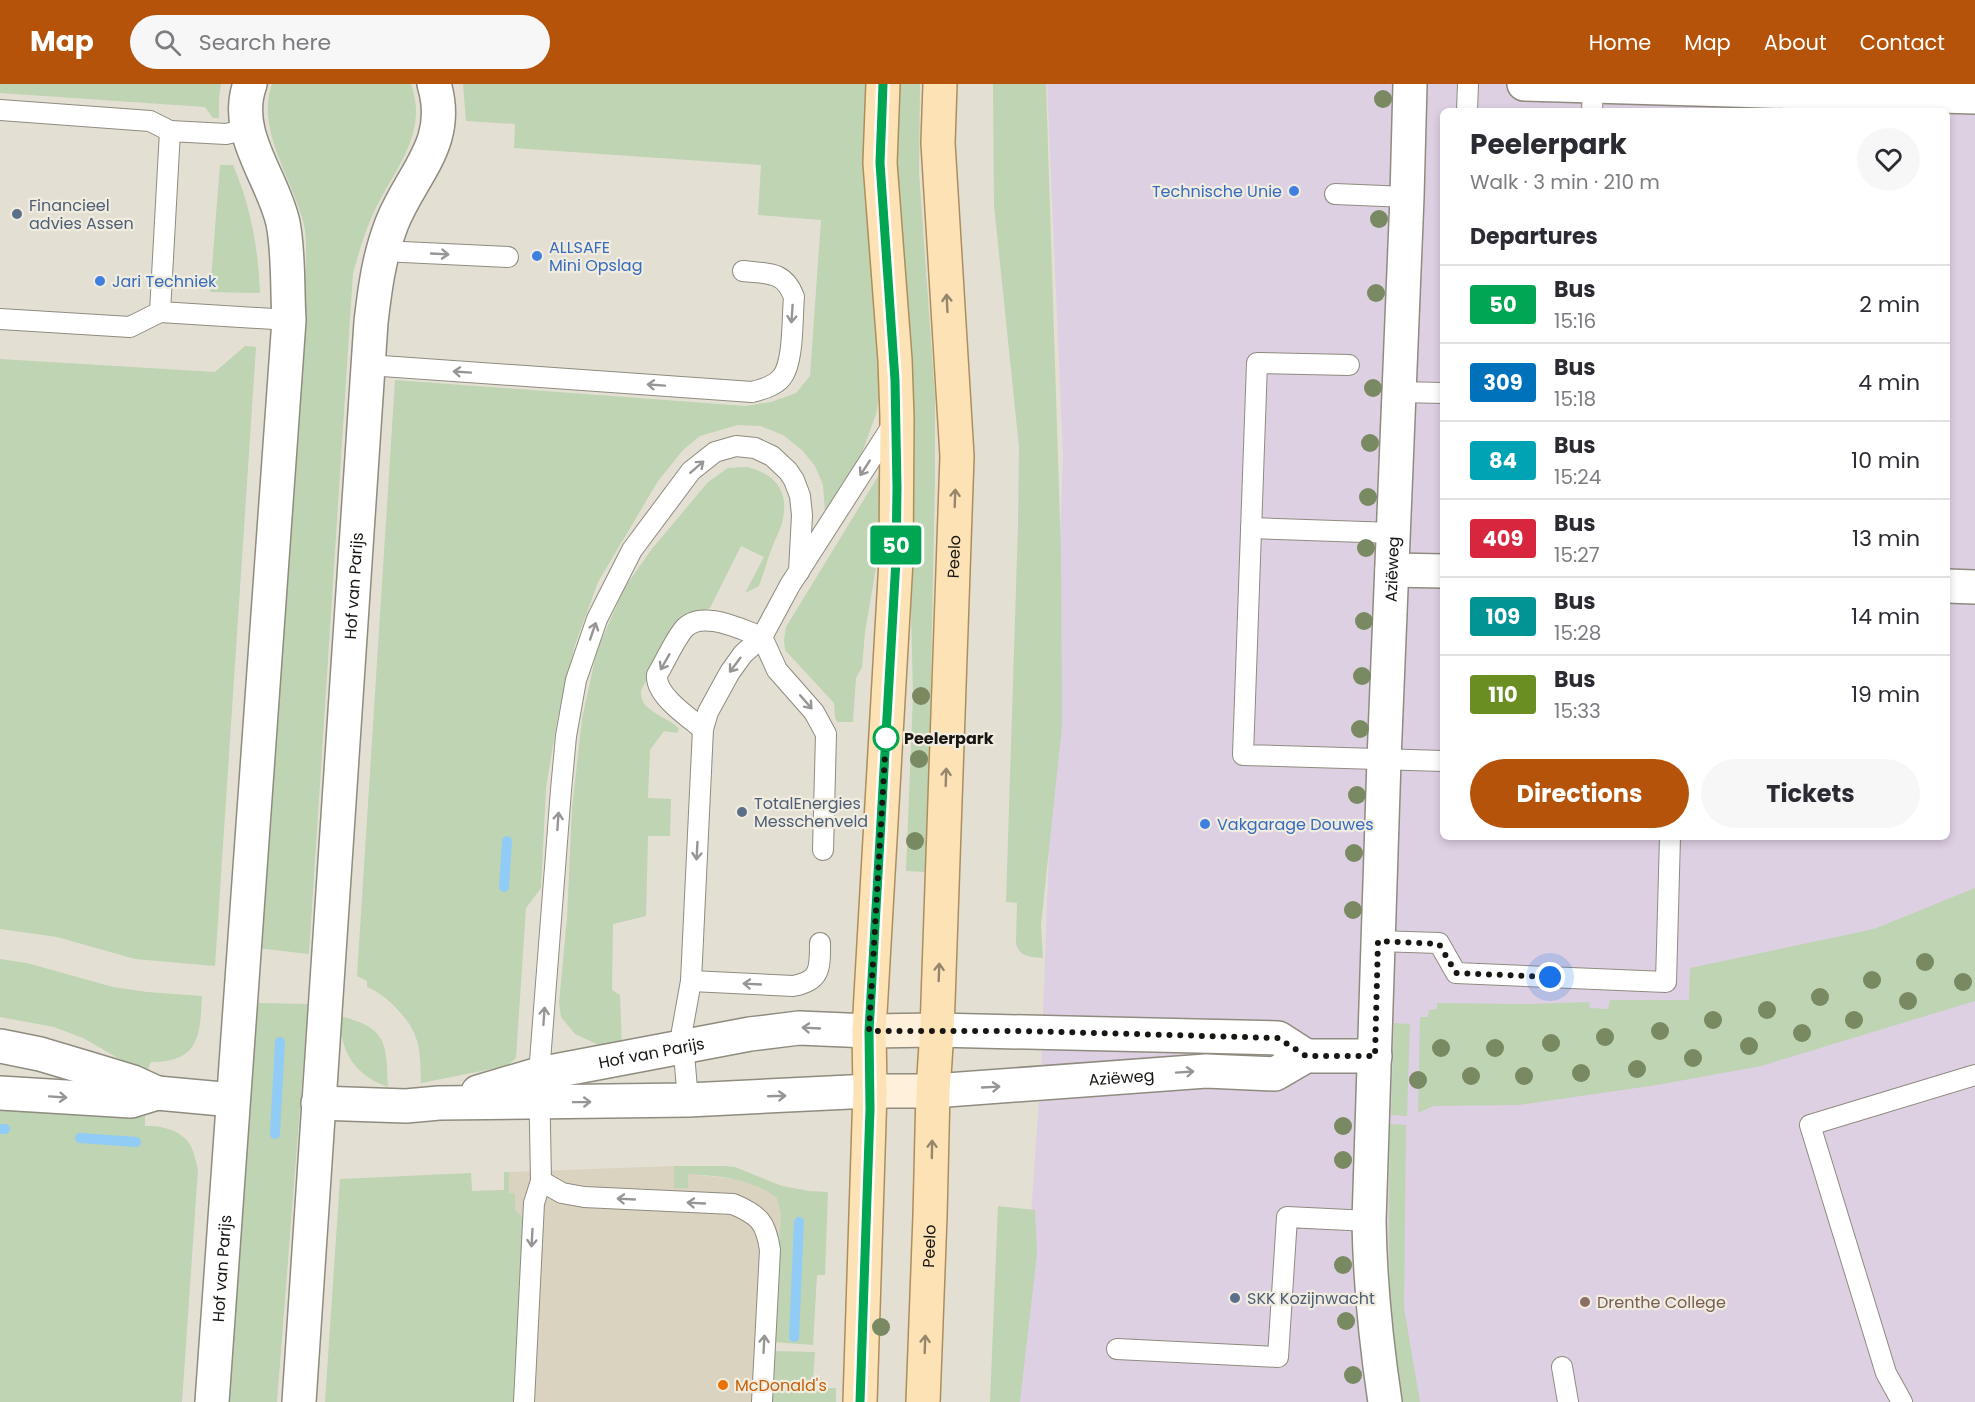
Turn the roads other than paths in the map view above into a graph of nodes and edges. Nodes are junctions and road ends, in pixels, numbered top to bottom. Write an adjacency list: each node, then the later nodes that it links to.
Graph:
1 (250, 84): 13 (street, Hof van Parijs)
2 (434, 84): 17 (street, Hof van Parijs)
3 (883, 84): 27 (main road)
4 (940, 84): 44 (main road, Peelo, one-way to 4)
5 (1410, 84): 16 (street, Aziëweg)
6 (1468, 84): 11 (lane)
7 (1524, 84): 9 (street)
8 (1975, 97): 10 (street)
9 (1592, 98): 10 (street)
10 (1762, 101)
11 (1467, 108)
12 (0, 110): 14 (lane)
13 (248, 129): 14 (lane); 22 (street, Hof van Parijs)
14 (170, 131): 20 (lane)
15 (1335, 194): 16 (lane)
16 (1407, 197): 25 (street, Aziëweg)
17 (382, 251): 18 (lane, one-way to 18); 23 (street, Hof van Parijs)
18 (508, 257)
19 (743, 271): 23 (lane, one-way to 23)
20 (160, 312): 21 (lane); 22 (lane)
21 (0, 319)
22 (289, 320): 56 (street, Hof van Parijs)
23 (369, 365): 58 (street, Hof van Parijs)
24 (1349, 365): 28 (lane)
25 (1399, 392): 26 (lane); 29 (street, Aziëweg)
26 (1440, 393)
27 (897, 418): 32 (lane, one-way to 32); 45 (main road)
28 (1251, 528): 29 (lane); 37 (lane)
29 (1393, 532): 30 (street, Aziëweg)
30 (1392, 570): 31 (street); 37 (street, Aziëweg)
31 (1440, 571)
32 (799, 572): 35 (lane); 51 (lane, one-way to 32)
33 (1950, 586): 34 (street)
34 (1975, 587)
35 (762, 637): 36 (lane, one-way to 36); 36 (lane, one-way to 36); 40 (lane, one-way to 40)
36 (703, 729): 43 (lane, one-way to 43)
37 (1384, 760): 38 (lane); 41 (street, Aziëweg)
38 (1440, 761)
39 (1670, 840): 41 (lane)
40 (823, 850)
41 (1378, 941): 49 (street, Aziëweg)
42 (820, 943): 43 (lane, one-way to 43)
43 (691, 981): 47 (lane)
44 (937, 1030): 45 (main road); 48 (street); 53 (main road, Peelo)
45 (869, 1031): 47 (street, Hof van Parijs, one-way to 47); 52 (main road)
46 (0, 1046): 55 (street)
47 (684, 1048): 51 (street, Hof van Parijs); 57 (lane)
48 (1306, 1056): 49 (street); 53 (street, Aziëweg, one-way to 48)
49 (1375, 1056): 60 (street, Aziëweg)
50 (1975, 1075): 71 (lane)
51 (539, 1088): 57 (street, Hof van Parijs, one-way to 57); 58 (street, Hof van Parijs); 59 (lane)
52 (870, 1091): 53 (main road); 57 (street, Hof van Parijs, one-way to 52); 67 (main road)
53 (933, 1091): 68 (main road, Peelo, one-way to 53)
54 (0, 1093): 55 (street, one-way to 55)
55 (157, 1093): 56 (street)
56 (233, 1100): 63 (street, Hof van Parijs)
57 (688, 1100)
58 (318, 1103): 64 (street, Hof van Parijs)
59 (541, 1181): 65 (lane, one-way to 65); 66 (lane, one-way to 59)
60 (1369, 1221): 61 (lane); 69 (street, Aziëweg)
61 (1117, 1349)
62 (1562, 1367): 70 (lane)
63 (212, 1402)
64 (298, 1402)
65 (524, 1402)
66 (762, 1402)
67 (860, 1402)
68 (923, 1402)
69 (1385, 1402)
70 (1568, 1402)
71 (1902, 1402)

